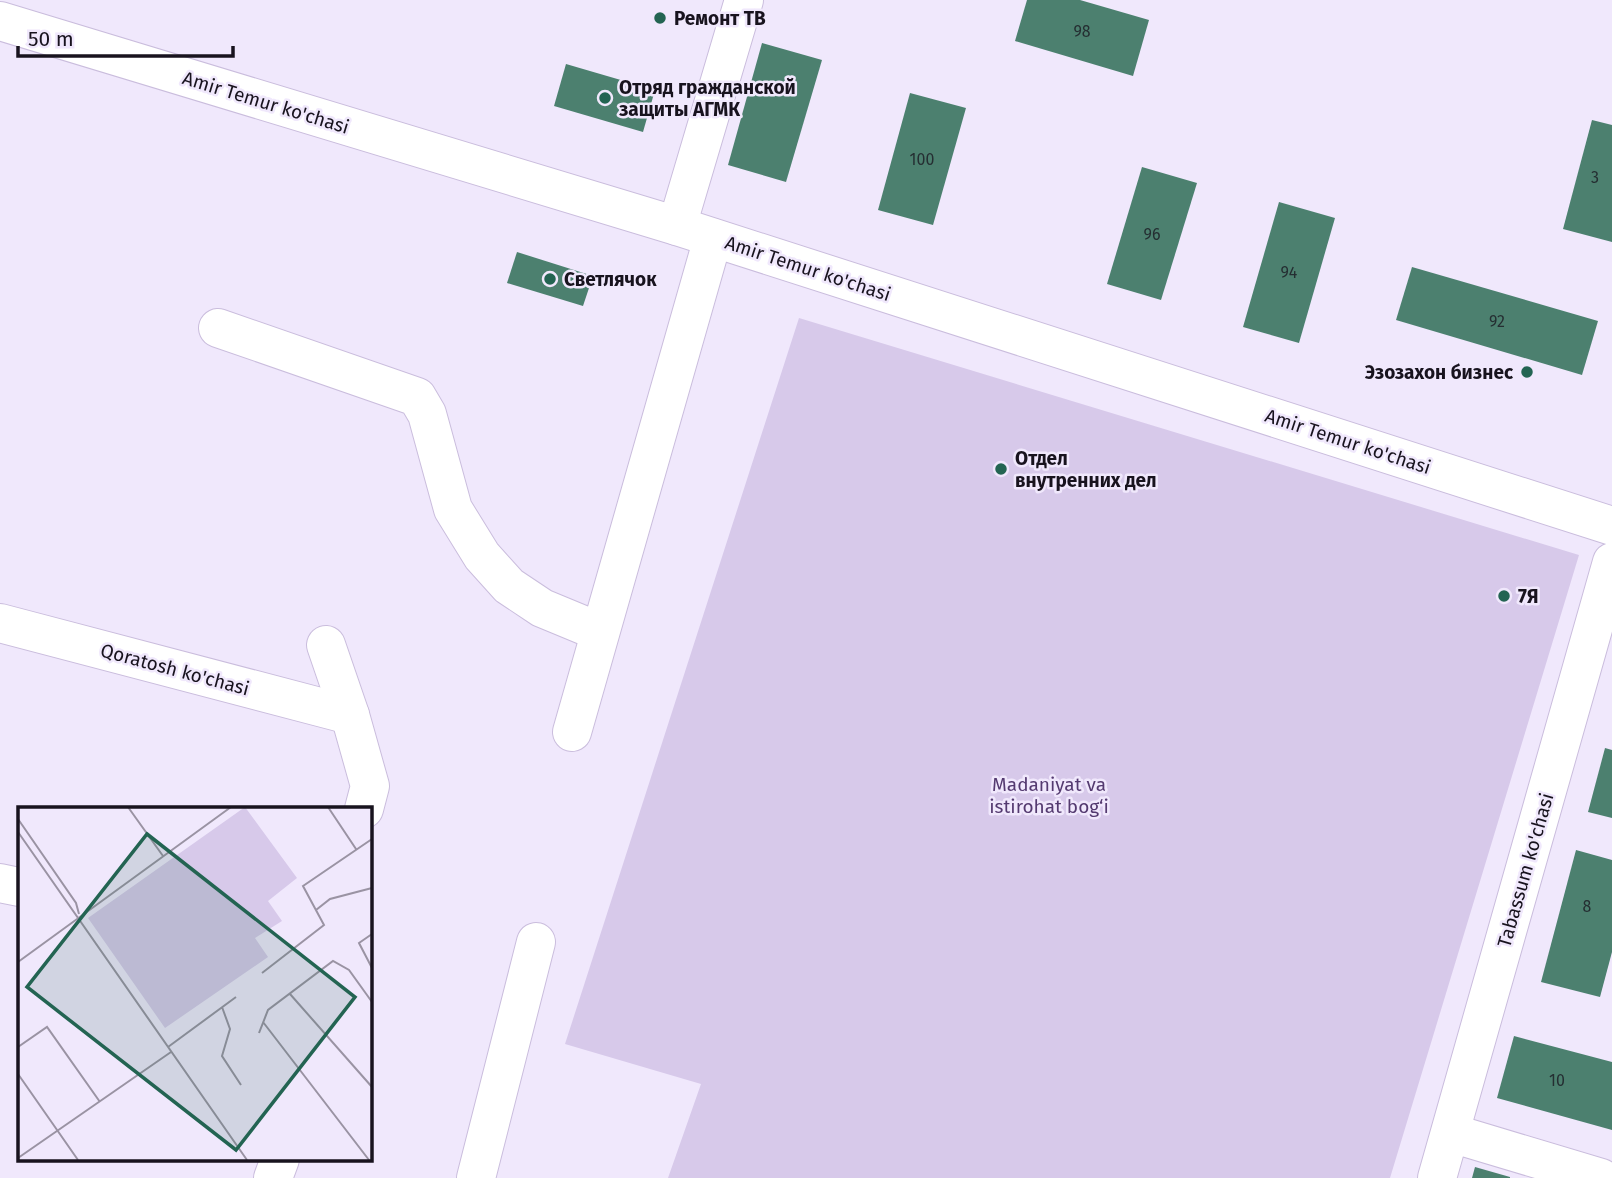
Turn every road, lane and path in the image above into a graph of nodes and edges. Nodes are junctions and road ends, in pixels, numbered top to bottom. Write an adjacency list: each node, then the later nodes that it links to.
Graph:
1 (744, 0): 3 (street)
2 (0, 21): 3 (street, Amir Temur ko'chasi)
3 (677, 226): 4 (street, Amir Temur ko'chasi)
4 (713, 237): 6 (street, Amir Temur ko'chasi); 9 (street)
5 (218, 328): 9 (street)
6 (1612, 526)
7 (1612, 562): 17 (street, Tabassum ko'chasi)
8 (0, 623): 11 (street, Qoratosh ko'chasi)
9 (600, 632): 12 (street)
10 (326, 645): 11 (street)
11 (350, 715): 13 (street)
12 (572, 732)
13 (365, 807)
14 (0, 884): 15 (street)
15 (18, 887)
16 (536, 942): 20 (street)
17 (1451, 1133): 21 (street, Tabassum ko'chasi); 22 (street)
18 (280, 1160): 19 (street)
19 (274, 1178)
20 (476, 1178)
21 (1437, 1178)
22 (1601, 1178)

